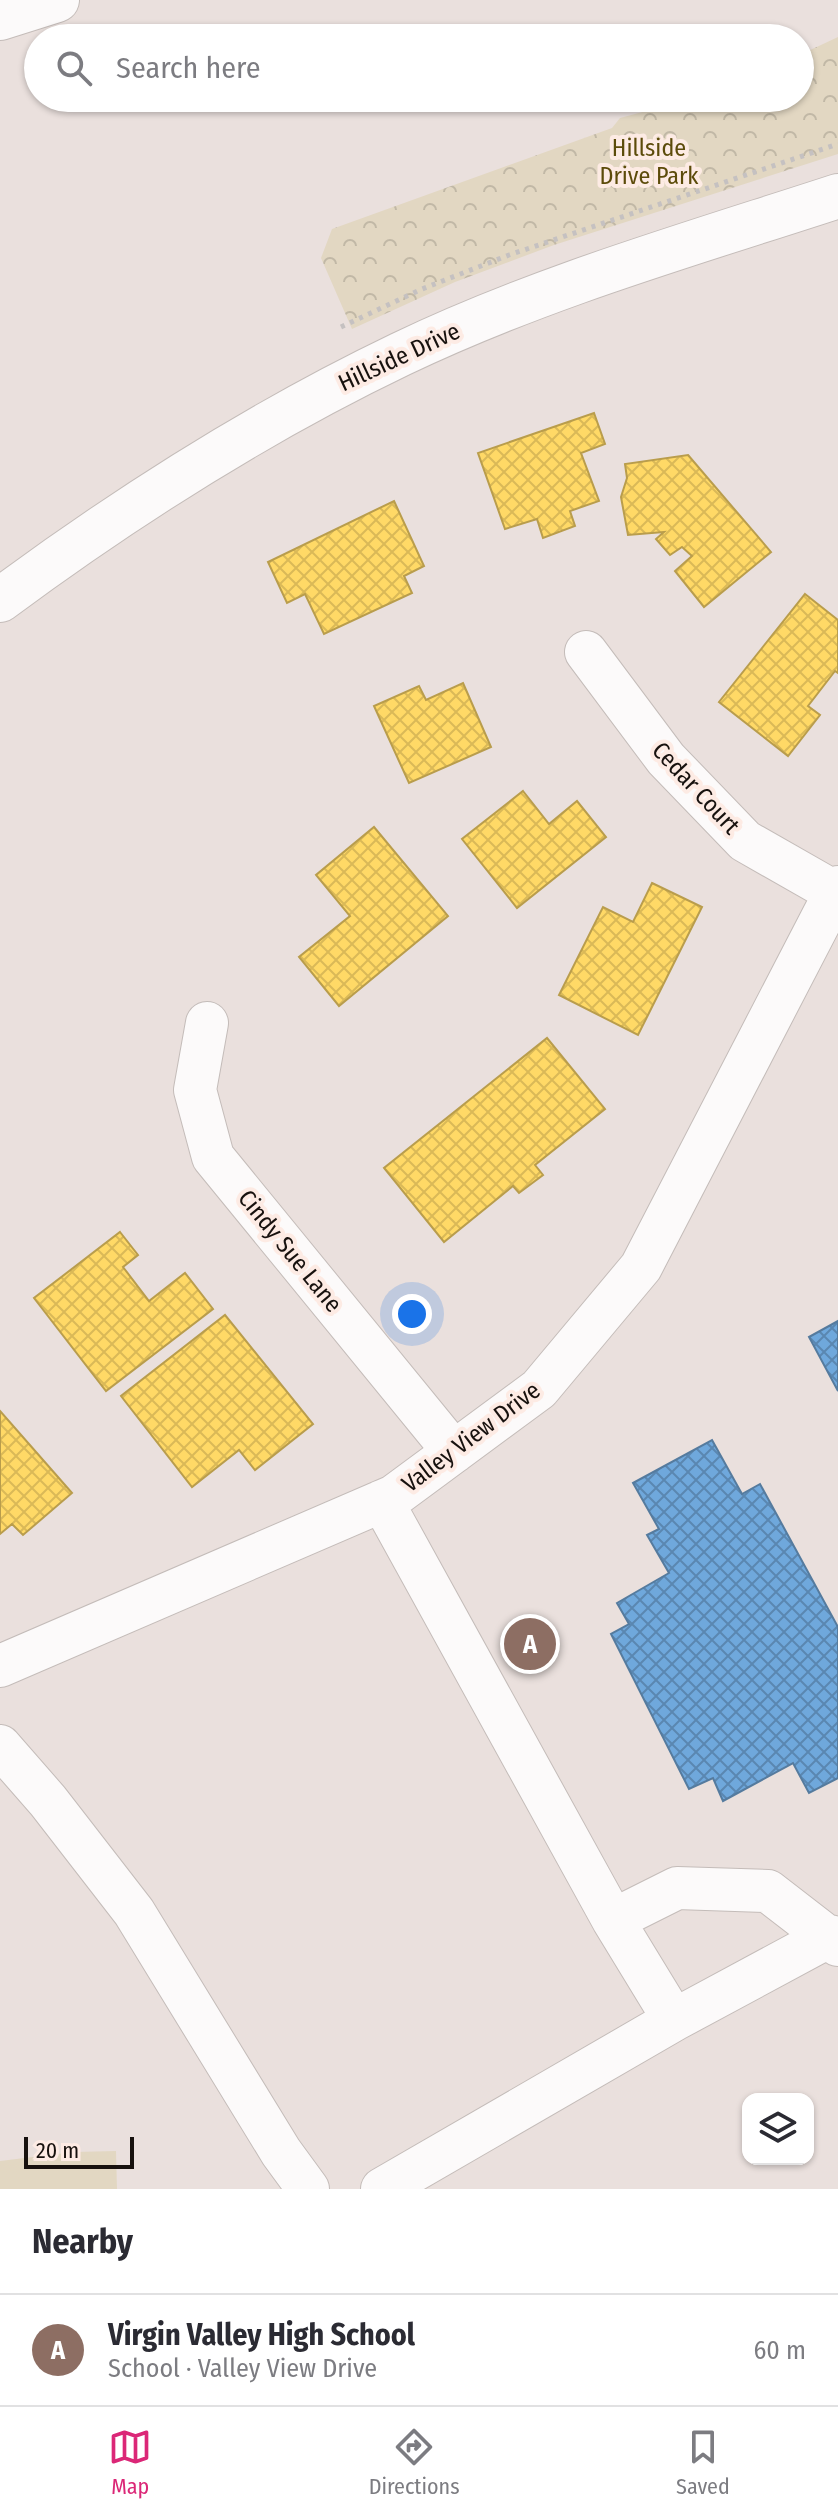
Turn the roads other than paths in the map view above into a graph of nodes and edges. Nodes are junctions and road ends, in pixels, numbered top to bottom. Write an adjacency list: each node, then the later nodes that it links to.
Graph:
1 (57, 0): 2 (main road)
2 (0, 18)
3 (838, 196): 4 (main road, Hillside Drive)
4 (0, 600)
5 (586, 652): 6 (street, Cedar Court)
6 (837, 892): 8 (street, Valley View Drive)
7 (207, 1023): 8 (street, Cindy Sue Lane)
8 (454, 1452): 9 (street, Valley View Drive)
9 (382, 1501): 10 (street, Valley View Drive); 12 (street)
10 (0, 1666)
11 (0, 1746): 15 (street)
12 (613, 1920): 13 (street); 14 (street)
13 (834, 1941): 14 (street)
14 (674, 2020): 16 (street)
15 (308, 2189)
16 (382, 2189)

